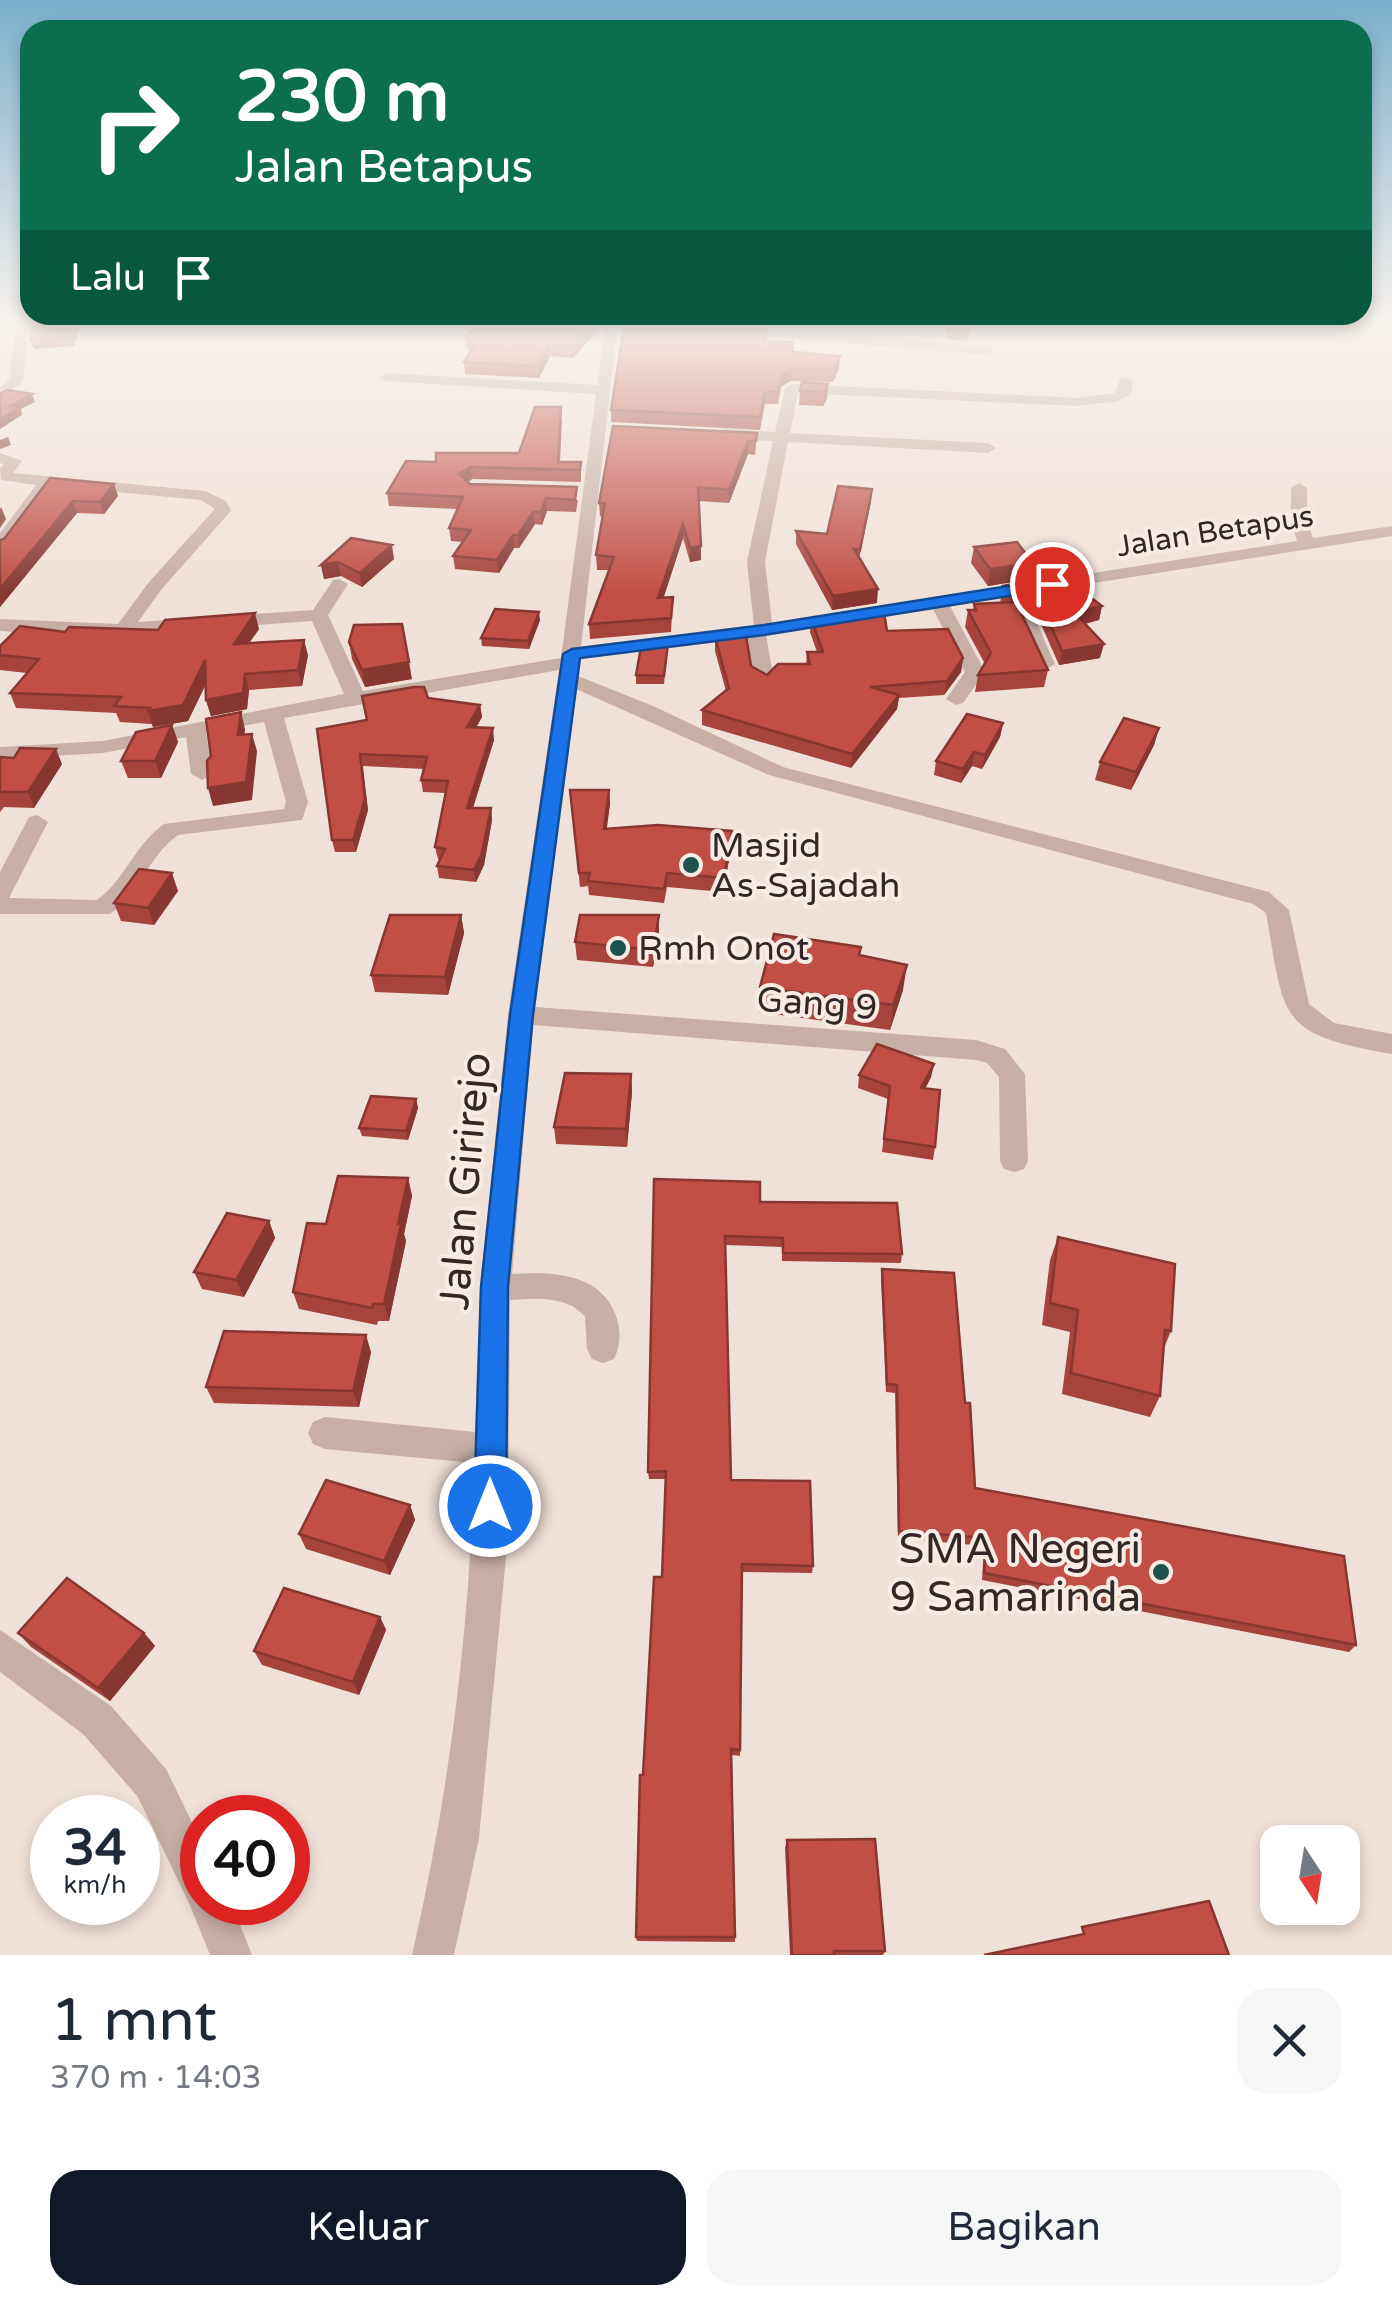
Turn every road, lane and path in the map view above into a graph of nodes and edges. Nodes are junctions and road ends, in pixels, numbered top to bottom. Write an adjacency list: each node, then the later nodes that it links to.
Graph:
1 (602, 412): 3 (street, Jalan Girirejo)
2 (786, 412): 6 (street)
3 (600, 430): 4 (street); 12 (street, Jalan Girirejo)
4 (620, 430)
5 (712, 433): 6 (street)
6 (781, 436): 7 (street); 22 (street)
7 (988, 448)
8 (0, 458): 9 (street)
9 (48, 480): 15 (street); 21 (street)
10 (1299, 488): 14 (street)
11 (572, 491): 12 (street)
12 (592, 492): 24 (street, Jalan Girirejo)
13 (1392, 531): 14 (street, Jalan Betapus)
14 (1306, 544): 17 (street, Jalan Betapus)
15 (0, 545)
16 (339, 584): 19 (street)
17 (1013, 590): 18 (street, Jalan Betapus); 23 (street)
18 (939, 602): 22 (street, Jalan Betapus); 27 (street)
19 (319, 614): 21 (street); 26 (street)
20 (0, 625): 21 (street)
21 (124, 629)
22 (760, 630): 24 (street, Jalan Betapus); 25 (street)
23 (1045, 664)
24 (570, 665): 26 (street, Jalan Betapus); 35 (street, Jalan Girirejo); 36 (street)
25 (764, 680)
26 (356, 698): 28 (street, Jalan Betapus)
27 (956, 698)
28 (272, 713): 29 (street, Jalan Betapus); 34 (street)
29 (194, 728): 30 (street, Jalan Betapus); 31 (street)
30 (0, 753)
31 (202, 774)
32 (38, 822): 33 (street)
33 (0, 894)
34 (0, 906)
35 (522, 1015): 37 (street, Gang 9); 38 (street, Jalan Girirejo)
36 (1392, 1044)
37 (1014, 1161)
38 (494, 1287): 39 (street); 41 (street, Jalan Girirejo)
39 (603, 1349)
40 (325, 1433): 41 (street)
41 (490, 1449): 46 (street, Jalan Girirejo)
42 (0, 1649): 43 (street)
43 (180, 1840)
44 (219, 1925): 45 (street)
45 (231, 1955)
46 (433, 1955)

